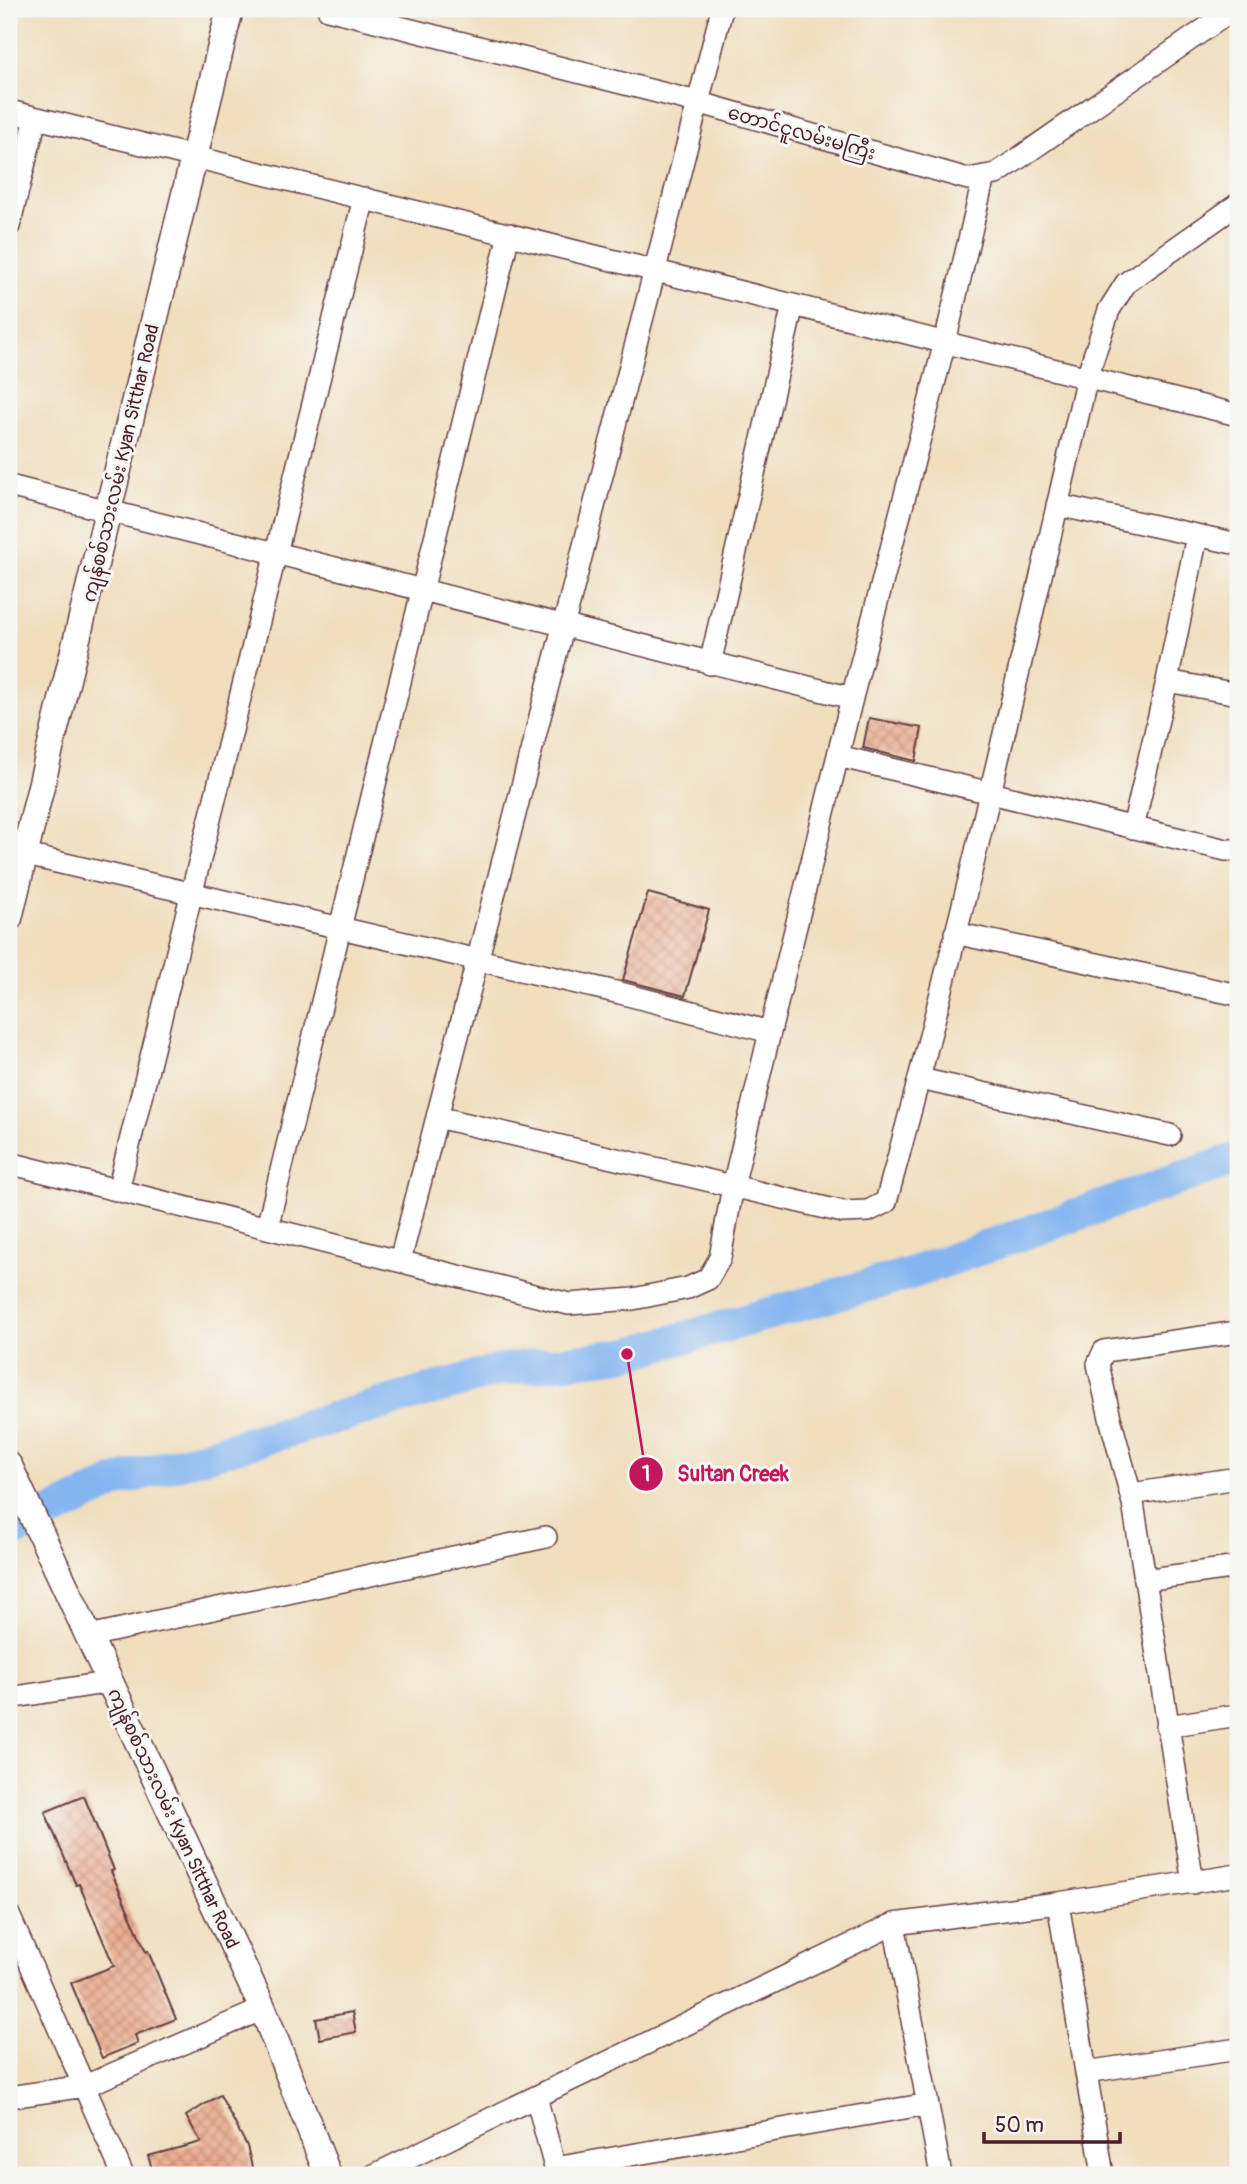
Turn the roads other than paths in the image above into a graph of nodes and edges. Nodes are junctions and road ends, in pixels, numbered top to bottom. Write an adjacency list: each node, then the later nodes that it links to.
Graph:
1 (230, 9): 8 (main road, ကျန်စစ်သားလမ်း Kyan Sitthar Road)
2 (328, 9): 5 (street, တောင်ငူလမ်းမကြီး)
3 (722, 9): 5 (street)
4 (1234, 9): 9 (street, တောင်ငူလမ်းမကြီး)
5 (697, 102): 9 (street, တောင်ငူလမ်းမကြီး); 14 (street)
6 (9, 111): 7 (street)
7 (36, 118): 8 (street); 12 (street)
8 (193, 157): 10 (street); 21 (main road, ကျန်စစ်သားလမ်း Kyan Sitthar Road)
9 (984, 176): 16 (street)
10 (364, 198): 13 (street); 24 (street)
11 (1238, 204): 17 (street)
12 (9, 226)
13 (509, 234): 14 (street); 25 (street)
14 (654, 270): 15 (street); 26 (street)
15 (793, 305): 16 (street); 27 (street)
16 (945, 342): 17 (street); 30 (street)
17 (1087, 377): 18 (street); 20 (street)
18 (1237, 412)
19 (9, 486): 21 (street)
20 (1057, 505): 22 (street); 32 (street)
21 (108, 511): 24 (street); 35 (main road, ကျန်စစ်သားလမ်း Kyan Sitthar Road)
22 (1197, 536): 23 (street); 28 (street)
23 (1238, 544)
24 (276, 554): 25 (street); 36 (street)
25 (422, 591): 26 (street); 38 (street)
26 (563, 626): 27 (street); 40 (street)
27 (710, 664): 30 (street)
28 (1167, 681): 29 (street); 33 (street)
29 (1238, 694)
30 (852, 698): 31 (street)
31 (838, 756): 32 (street); 42 (street)
32 (990, 794): 33 (street); 39 (street)
33 (1133, 828): 34 (street)
34 (1238, 850)
35 (17, 853): 36 (street); 37 (main road, ကျန်စစ်သားလမ်း Kyan Sitthar Road)
36 (192, 894): 38 (street); 48 (street)
37 (9, 918)
38 (340, 929): 40 (street); 49 (street)
39 (955, 933): 41 (street); 43 (street)
40 (477, 962): 42 (street); 44 (street)
41 (1238, 995)
42 (770, 1031): 47 (street)
43 (920, 1079): 45 (street); 47 (street)
44 (438, 1117): 47 (street); 50 (street)
45 (1170, 1135)
46 (9, 1163): 48 (street)
47 (733, 1186): 50 (street)
48 (118, 1190): 49 (street)
49 (267, 1228): 50 (street)
50 (400, 1261)
51 (1238, 1332): 54 (street)
52 (9, 1466): 58 (main road, ကျန်စစ်သားလမ်း Kyan Sitthar Road)
53 (1238, 1478): 54 (street)
54 (1131, 1494): 57 (street)
55 (546, 1537): 58 (street)
56 (1238, 1567): 57 (street)
57 (1144, 1580): 62 (street)
58 (89, 1636): 59 (main road, ကျန်စစ်သားလမ်း Kyan Sitthar Road)
59 (111, 1682): 60 (street); 68 (main road, ကျန်စစ်သားလမ်း Kyan Sitthar Road)
60 (9, 1698)
61 (1238, 1715): 62 (street)
62 (1167, 1726): 64 (street)
63 (1238, 1875): 64 (street)
64 (1193, 1882): 65 (street)
65 (1058, 1903): 67 (street); 70 (street)
66 (9, 1915): 71 (street)
67 (894, 1924): 72 (street); 74 (street)
68 (263, 2009): 71 (street); 77 (main road, ကျန်စစ်သားလမ်း Kyan Sitthar Road)
69 (1238, 2049): 70 (street)
70 (1086, 2072): 80 (street)
71 (85, 2086): 73 (street); 76 (street)
72 (536, 2097): 75 (street); 78 (street)
73 (9, 2098)
74 (928, 2104): 75 (street); 79 (street)
75 (556, 2172)
76 (123, 2175)
77 (328, 2175)
78 (374, 2175)
79 (942, 2175)
80 (1103, 2175)

